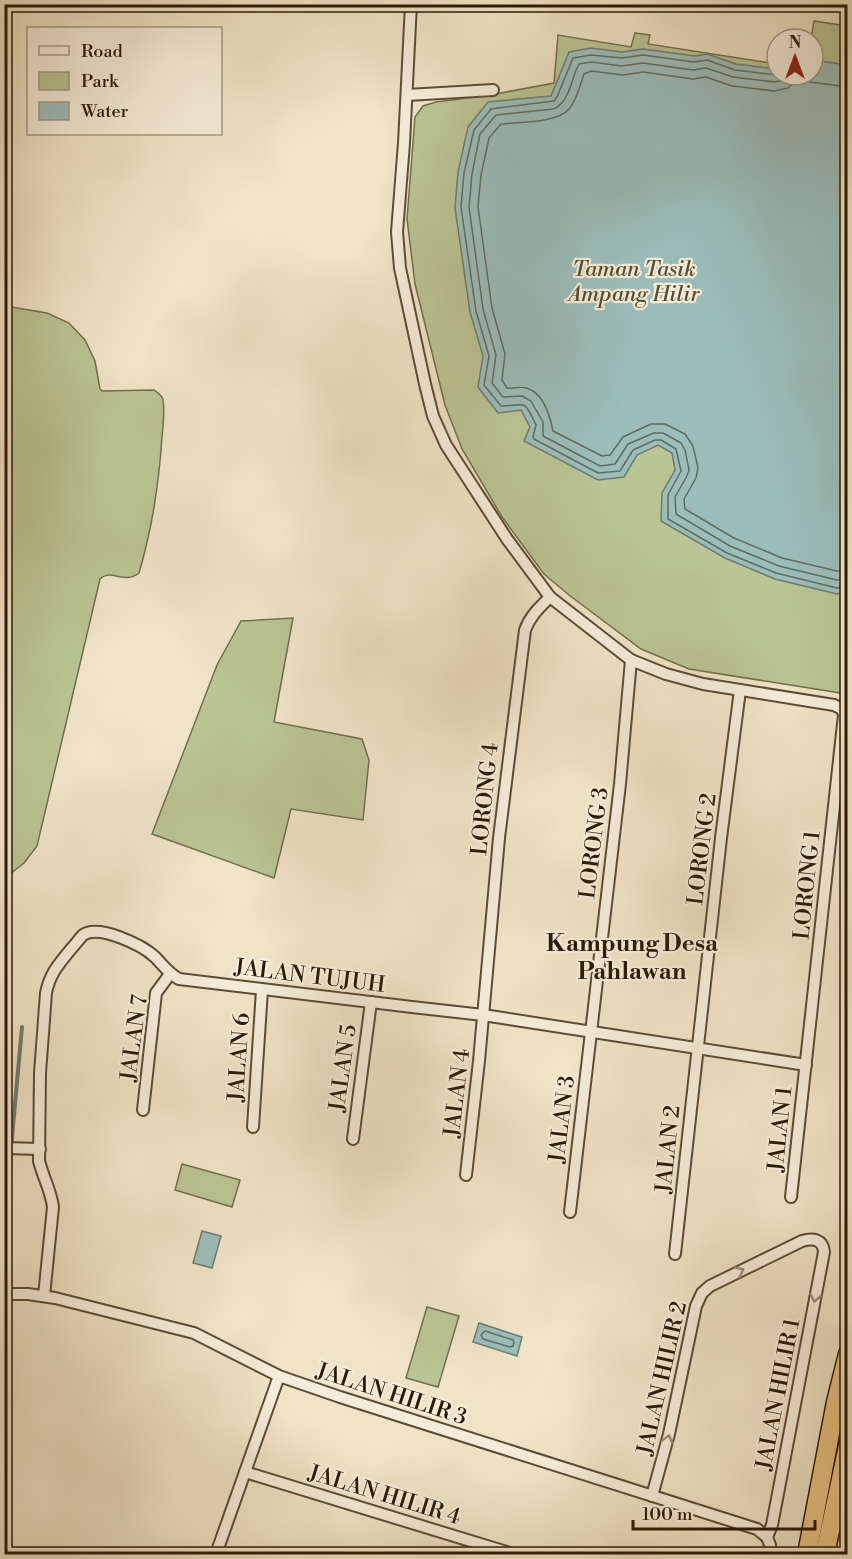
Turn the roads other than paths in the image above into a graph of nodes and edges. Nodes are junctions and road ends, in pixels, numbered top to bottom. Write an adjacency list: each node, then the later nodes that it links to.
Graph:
1 (411, 4): 3 (street)
2 (493, 90): 3 (street)
3 (406, 95): 4 (street)
4 (550, 597): 5 (street); 10 (street, LORONG 4)
5 (631, 660): 6 (street); 11 (street, LORONG 3)
6 (740, 690): 12 (street, LORONG 2); 13 (street, LORONG 1)
7 (170, 974): 8 (street, JALAN TUJUH); 14 (street, JALAN 7); 18 (street)
8 (262, 990): 9 (street, JALAN TUJUH); 15 (street, JALAN 6)
9 (371, 1002): 10 (street, JALAN TUJUH); 16 (street, JALAN 5)
10 (483, 1015): 11 (street, JALAN TUJUH); 19 (street, JALAN 4)
11 (591, 1031): 12 (street, JALAN TUJUH); 21 (street, JALAN 3)
12 (698, 1048): 13 (street, JALAN TUJUH); 23 (street, JALAN 2)
13 (806, 1065): 20 (street, JALAN 1)
14 (143, 1110)
15 (253, 1127)
16 (353, 1139)
17 (6, 1148): 18 (street)
18 (40, 1149): 25 (street)
19 (466, 1175)
20 (791, 1197)
21 (570, 1212)
22 (820, 1241): 30 (street, JALAN HILIR 2, one-way to 22); 32 (street, JALAN HILIR 1, one-way to 32)
23 (675, 1254)
24 (4, 1294): 25 (street, JALAN HILIR 3)
25 (44, 1296): 27 (street, JALAN HILIR 3)
26 (848, 1354): 31 (highway)
27 (279, 1376): 29 (street); 30 (street, JALAN HILIR 3)
28 (848, 1446): 31 (highway)
29 (245, 1472): 33 (street); 34 (street, JALAN HILIR 4)
30 (652, 1496): 32 (street, JALAN HILIR 3)
31 (826, 1504): 36 (highway); 37 (highway)
32 (767, 1537): 35 (street, JALAN HILIR 1)
33 (216, 1554)
34 (513, 1554)
35 (770, 1554)
36 (807, 1554)
37 (825, 1554)

